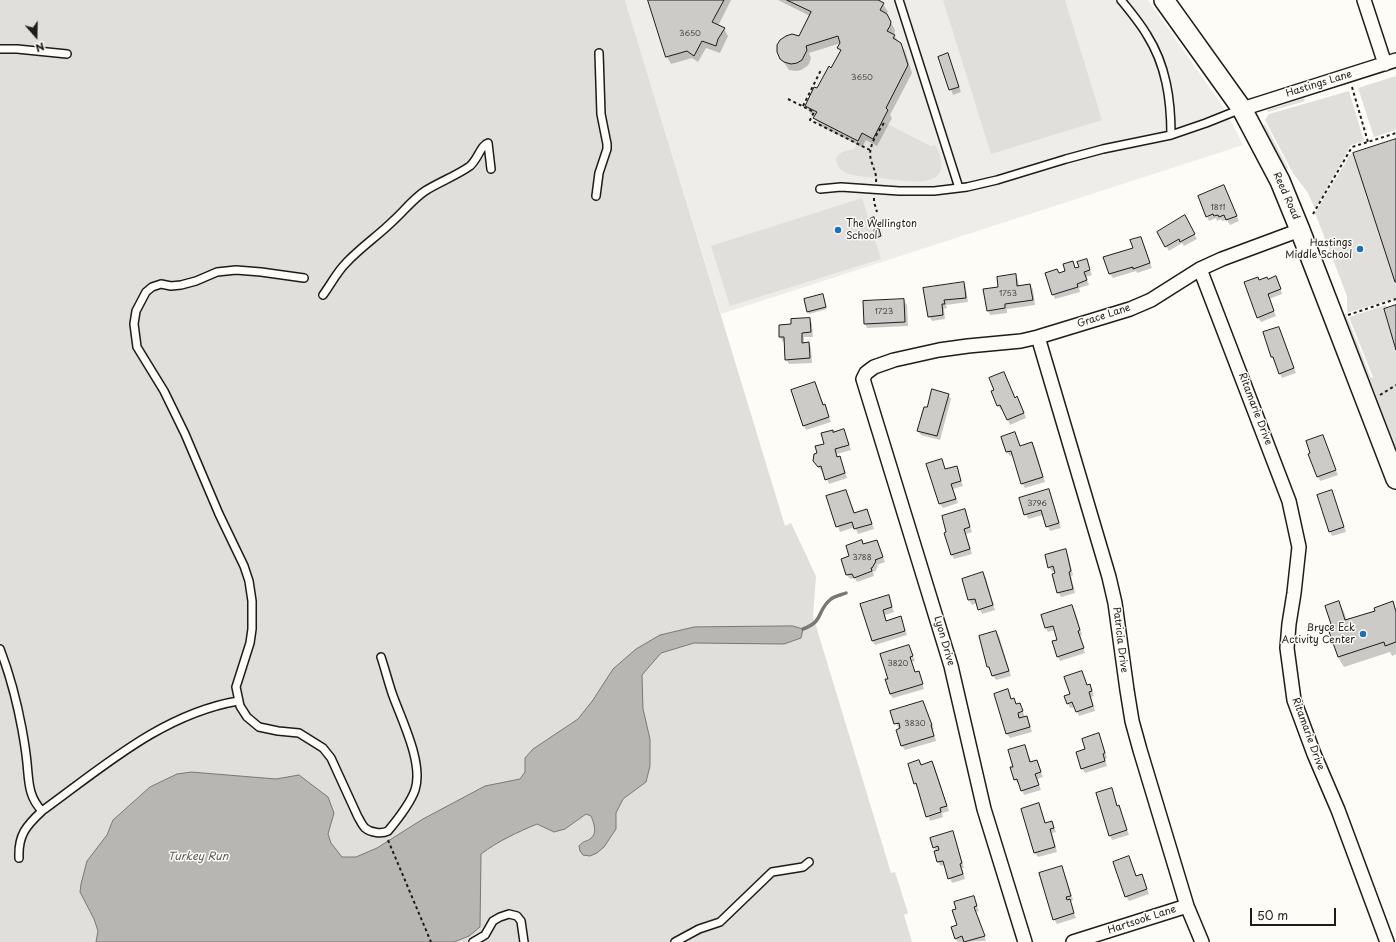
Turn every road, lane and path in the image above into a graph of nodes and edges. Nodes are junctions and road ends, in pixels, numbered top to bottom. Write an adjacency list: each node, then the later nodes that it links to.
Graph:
1 (899, 0): 21 (lane)
2 (1121, 0): 16 (lane)
3 (1164, 0): 13 (main road, Reed Road)
4 (1364, 0): 8 (street)
5 (0, 49): 7 (lane)
6 (599, 53): 23 (lane)
7 (67, 54)
8 (1390, 62): 13 (street, Hastings Lane)
9 (821, 70): 12 (path)
10 (1352, 87): 17 (path)
11 (788, 99): 12 (path)
12 (803, 107): 18 (path)
13 (1242, 109): 16 (lane); 27 (main road, Reed Road)
14 (885, 121): 18 (path)
15 (1396, 133): 17 (path)
16 (1171, 135): 21 (lane)
17 (1368, 142): 26 (path)
18 (870, 150): 20 (path)
19 (491, 169): 30 (lane)
20 (876, 183)
21 (959, 188): 22 (lane)
22 (820, 189)
23 (596, 196)
24 (874, 196): 25 (path)
25 (877, 212)
26 (1313, 214)
27 (1300, 230): 28 (street, Grace Lane); 37 (main road, Reed Road)
28 (1200, 269): 33 (street, Grace Lane); 53 (street, Ritamarie Drive)
29 (304, 278): 40 (lane)
30 (324, 295)
31 (1396, 300): 32 (path)
32 (1348, 315)
33 (1038, 338): 34 (street, Grace Lane); 45 (street, Patricia Drive)
34 (894, 360): 50 (street, Lyon Drive)
35 (1396, 385): 36 (path)
36 (1379, 396)
37 (1396, 479)
38 (0, 649): 41 (lane)
39 (381, 657): 42 (lane)
40 (238, 701): 41 (lane); 42 (lane)
41 (42, 811): 43 (lane)
42 (385, 832): 46 (path)
43 (19, 858)
44 (809, 862): 49 (lane)
45 (1187, 906): 51 (street, Hartsook Lane); 52 (street, Patricia Drive)
46 (431, 942)
47 (473, 942): 48 (lane)
48 (524, 942)
49 (675, 942)
50 (1025, 942)
51 (1073, 942)
52 (1202, 942)
53 (1387, 942)

